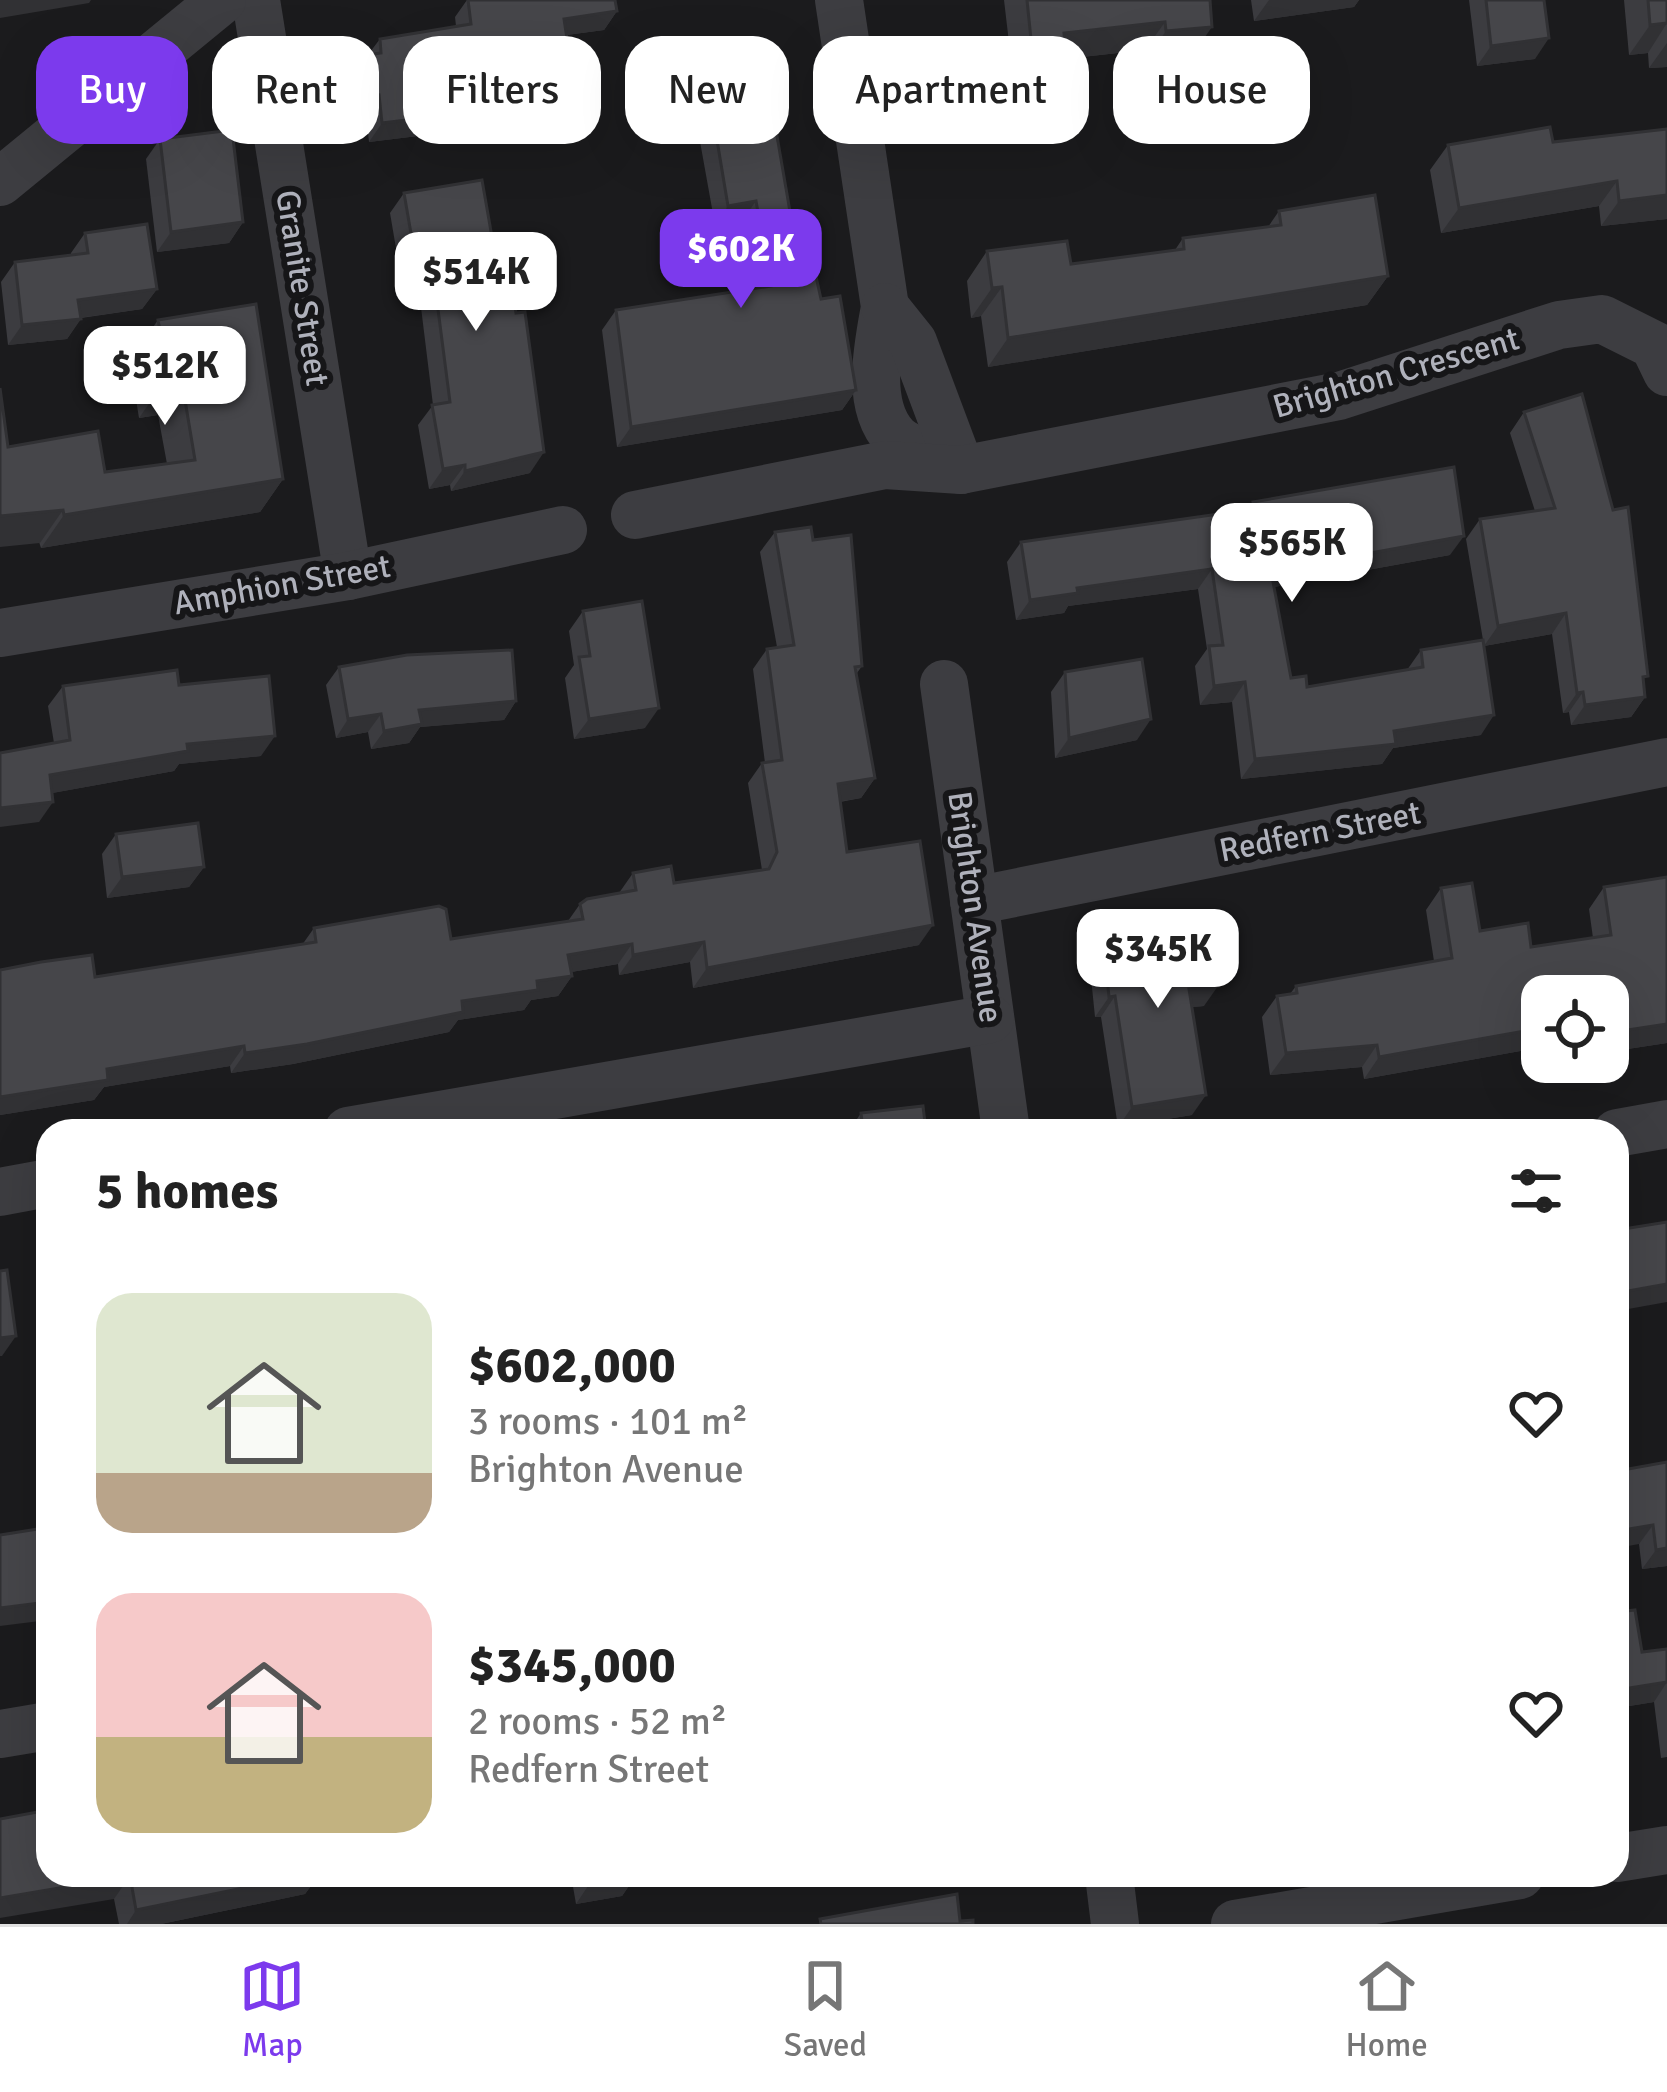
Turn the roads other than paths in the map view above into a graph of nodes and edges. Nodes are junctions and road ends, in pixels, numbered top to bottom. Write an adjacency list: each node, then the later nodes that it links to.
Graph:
1 (256, 0): 9 (street, Granite Street)
2 (839, 0): 6 (street)
3 (206, 7): 4 (street)
4 (0, 182)
5 (1667, 372): 6 (street, Brighton Crescent)
6 (961, 470): 7 (street)
7 (635, 515)
8 (563, 530): 9 (street, Amphion Street)
9 (348, 576): 10 (street, Amphion Street)
10 (0, 633)
11 (944, 684): 13 (street, Brighton Avenue)
12 (1667, 762): 13 (street, Redfern Street)
13 (974, 901): 14 (street, Brighton Avenue)
14 (990, 1019): 15 (street); 16 (street, Brighton Avenue)
15 (417, 1119)
16 (1004, 1119)
17 (1667, 1124): 18 (street)
18 (1629, 1131)
19 (36, 1185): 20 (street)
20 (0, 1192)
21 (36, 1728): 22 (street)
22 (0, 1734)
23 (1667, 1850): 24 (street)
24 (1629, 1856)
25 (1110, 1887): 27 (street)
26 (1450, 1887): 28 (street)
27 (1115, 1924)
28 (1235, 1924)

